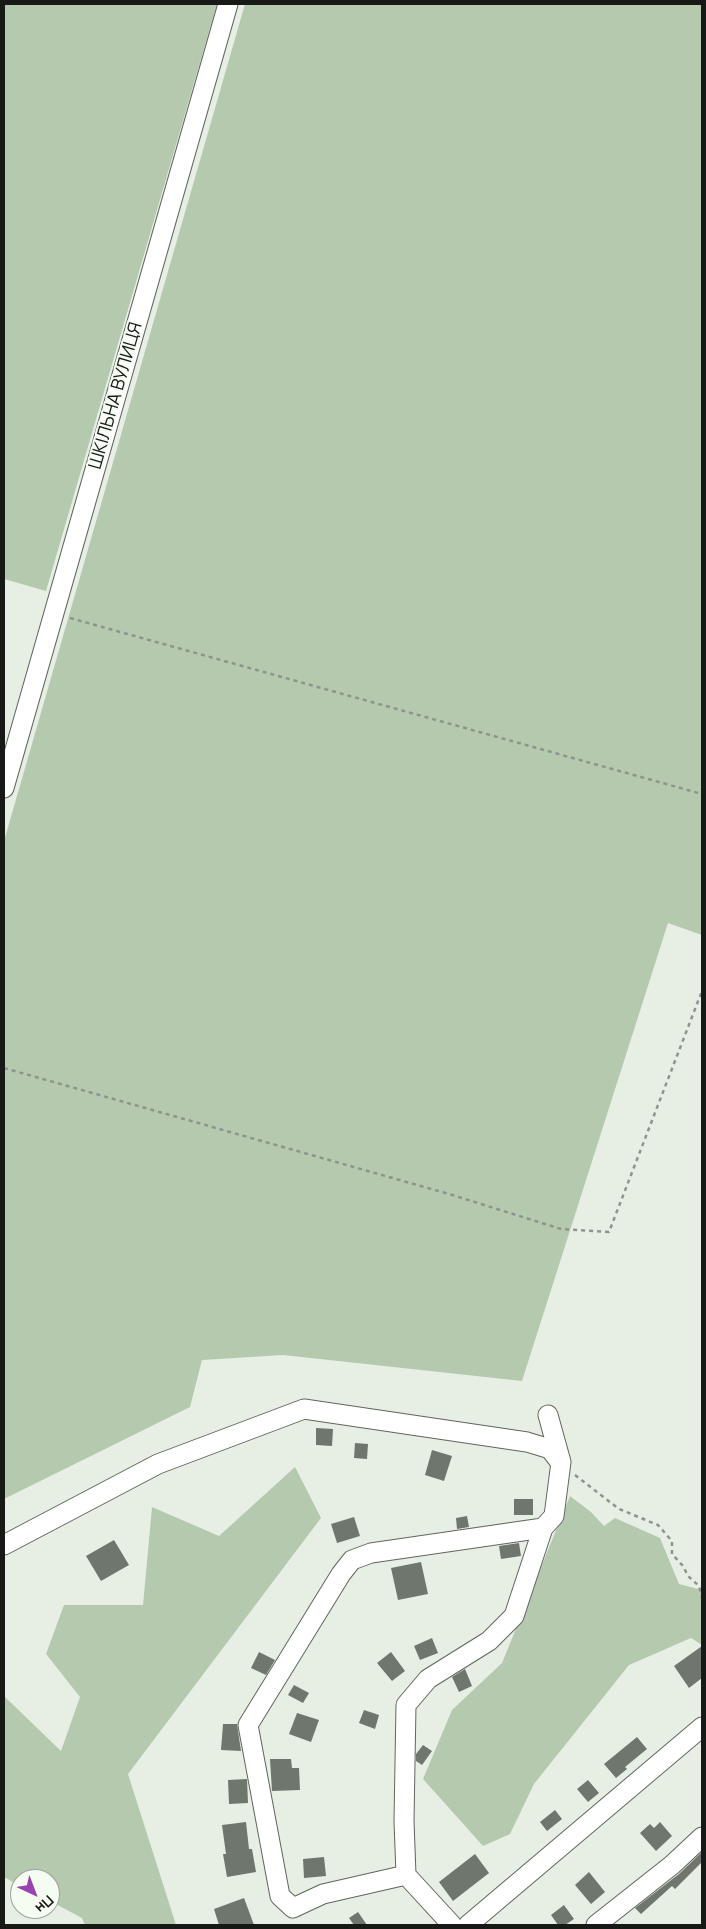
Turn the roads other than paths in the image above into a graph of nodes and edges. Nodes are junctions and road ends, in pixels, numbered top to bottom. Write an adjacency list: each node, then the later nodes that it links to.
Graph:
1 (228, 4): 2 (street, ШКІЛЬНА ВУЛИЦЯ)
2 (4, 788)
3 (548, 1415): 4 (street)
4 (561, 1462): 5 (street); 6 (street)
5 (543, 1528): 9 (street); 10 (street)
6 (4, 1545)
7 (702, 1727): 12 (street)
8 (702, 1837): 13 (street)
9 (406, 1875): 10 (street); 11 (street)
10 (293, 1917)
11 (452, 1925)
12 (468, 1925)
13 (596, 1925)

